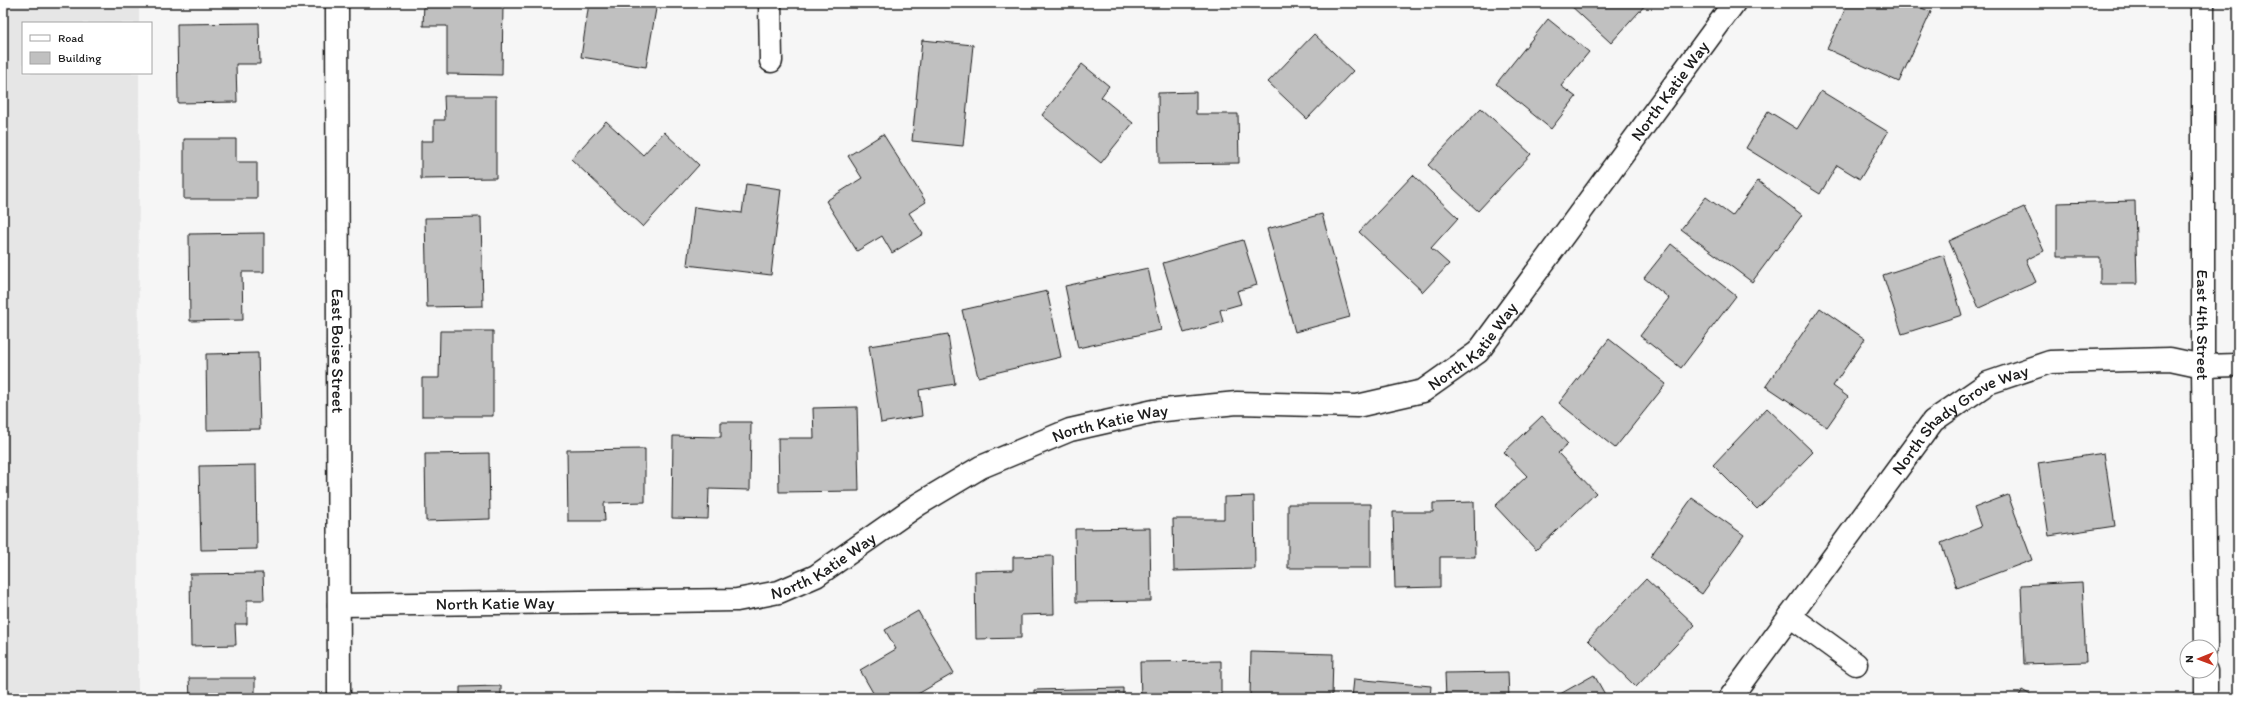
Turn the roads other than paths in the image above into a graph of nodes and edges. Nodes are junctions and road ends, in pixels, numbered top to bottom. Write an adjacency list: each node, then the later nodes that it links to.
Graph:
1 (337, 3): 8 (street, East Boise Street)
2 (770, 3): 5 (street)
3 (1734, 3): 8 (street, North Katie Way)
4 (2203, 3): 7 (street, East 4th Street)
5 (771, 61)
6 (2238, 365): 7 (street, North Shady Grove Way)
7 (2203, 366): 9 (street, North Shady Grove Way); 10 (street, East 4th Street)
8 (339, 605): 13 (street, East Boise Street)
9 (1790, 616): 11 (street); 14 (street, North Shady Grove Way)
10 (2206, 639)
11 (1856, 664)
12 (2206, 679): 15 (street)
13 (339, 698)
14 (1730, 698)
15 (2206, 698)

